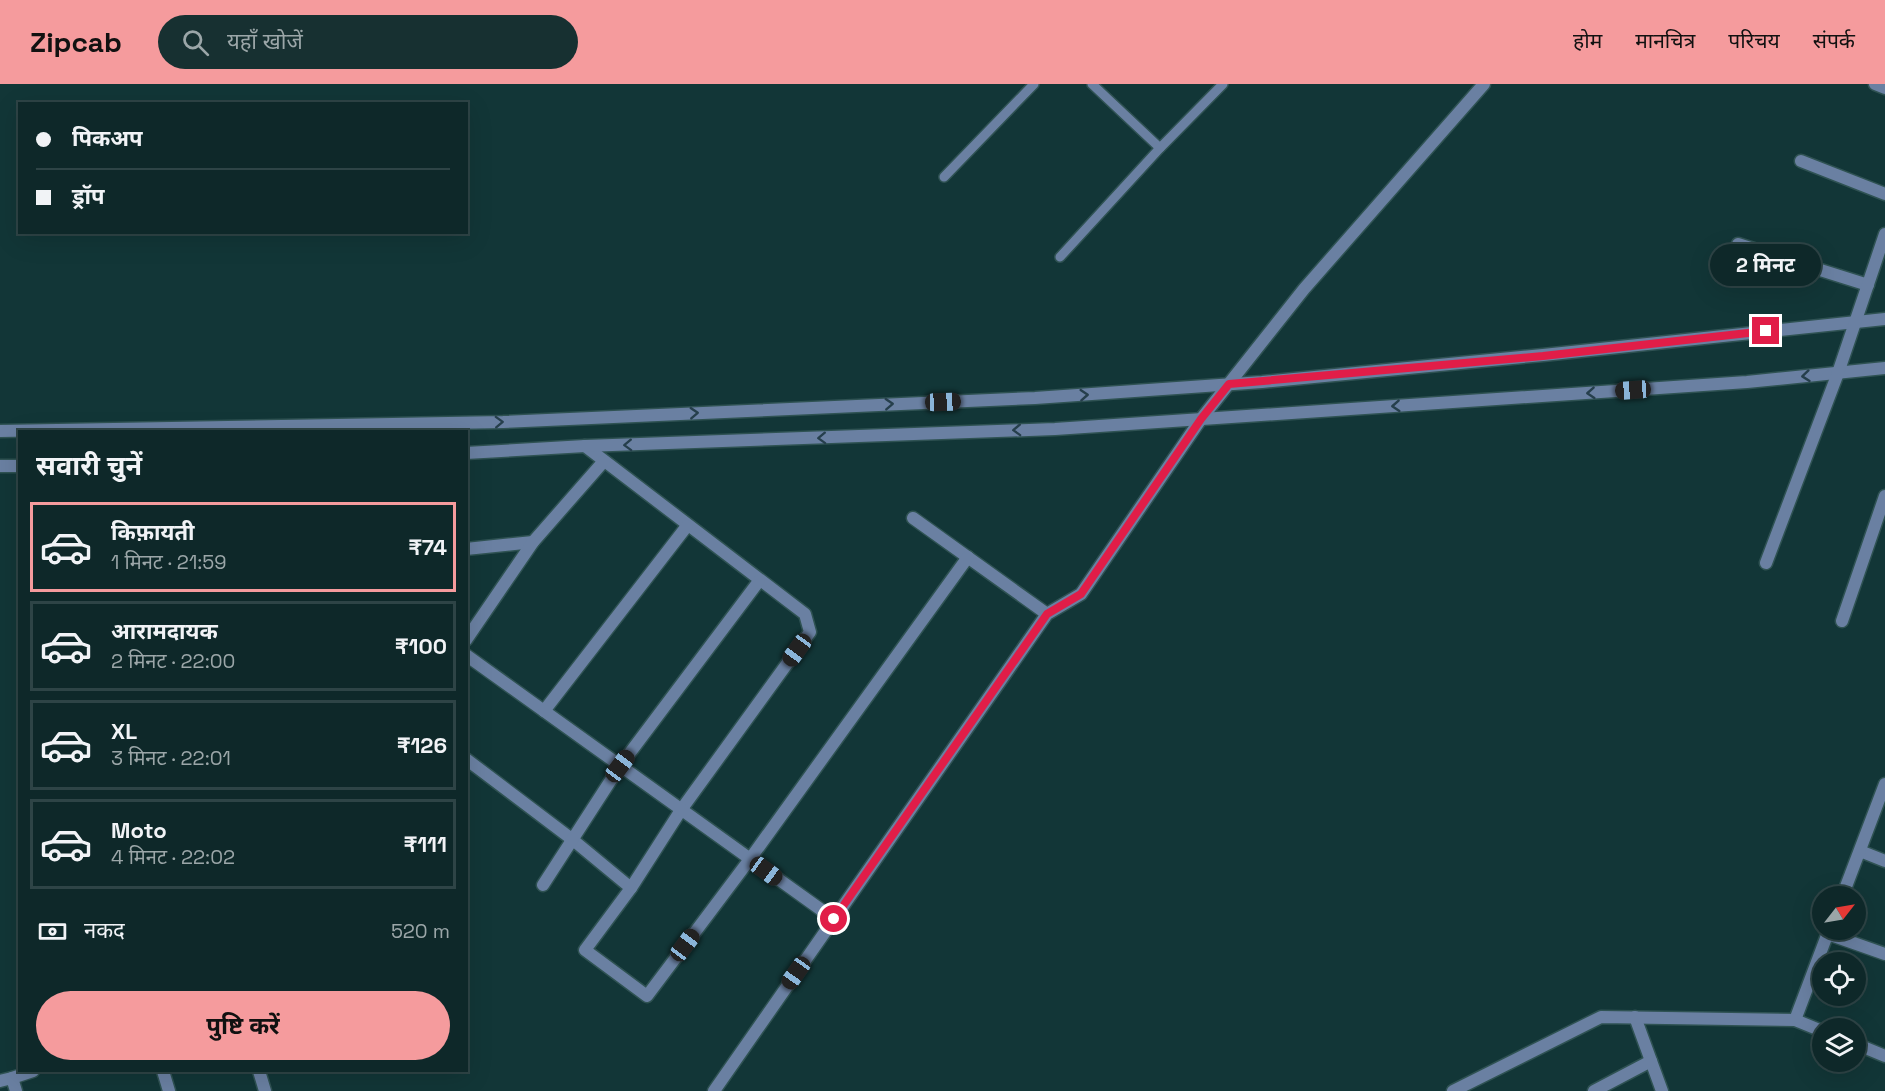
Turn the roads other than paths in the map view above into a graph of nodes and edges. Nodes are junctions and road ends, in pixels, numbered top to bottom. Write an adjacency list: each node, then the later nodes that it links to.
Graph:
1 (1034, 84): 9 (lane)
2 (1092, 84): 7 (lane)
3 (1223, 84): 7 (lane)
4 (1484, 84): 19 (street)
5 (1875, 84): 6 (street)
6 (1885, 88)
7 (1160, 148): 13 (lane)
8 (1801, 161): 10 (street)
9 (944, 177)
10 (1885, 194)
11 (1885, 234): 14 (street)
12 (1738, 243): 14 (street)
13 (1060, 257)
14 (1868, 285): 16 (street)
15 (1885, 319): 16 (street)
16 (1855, 321): 18 (street); 19 (street)
17 (1885, 368): 18 (street)
18 (1838, 373): 20 (street, one-way to 20); 35 (street)
19 (1229, 384): 20 (street); 21 (street, one-way to 19)
20 (1201, 419): 24 (street, one-way to 24); 37 (street)
21 (56, 430)
22 (0, 431): 23 (street, one-way to 23)
23 (18, 431)
24 (585, 446): 25 (street); 26 (street)
25 (468, 453)
26 (604, 461): 31 (street); 32 (street)
27 (0, 466): 28 (street)
28 (18, 466)
29 (1885, 496): 38 (street)
30 (913, 518): 34 (street)
31 (687, 526): 36 (street); 41 (street)
32 (533, 542): 33 (street); 39 (street)
33 (468, 549)
34 (968, 557): 37 (street); 48 (street)
35 (1766, 563)
36 (759, 581): 43 (street); 45 (street)
37 (1047, 614): 53 (street)
38 (1842, 621)
39 (468, 637)
40 (468, 656): 41 (street)
41 (544, 711): 43 (street)
42 (469, 763): 46 (street)
43 (620, 766): 45 (street); 46 (street)
44 (1885, 784): 47 (street)
45 (681, 810): 48 (street); 52 (street)
46 (573, 840): 50 (street); 52 (street)
47 (1860, 851): 49 (street); 51 (street)
48 (750, 859): 52 (street); 53 (street)
49 (1885, 861)
50 (543, 885)
51 (1846, 886)
52 (631, 888)
53 (834, 919): 70 (street)
54 (1825, 940): 58 (street)
55 (1849, 940): 56 (street)
56 (1885, 954)
57 (1635, 1017): 58 (street); 62 (street); 71 (street)
58 (1795, 1020): 59 (street)
59 (1812, 1027)
60 (1866, 1048): 61 (street)
61 (1885, 1056)
62 (1651, 1061): 72 (street); 73 (street)
63 (30, 1072): 66 (street)
64 (163, 1072): 68 (street)
65 (259, 1072): 69 (street)
66 (6, 1079): 67 (street)
67 (16, 1091)
68 (169, 1091)
69 (265, 1091)
70 (714, 1091)
71 (1453, 1091)
72 (1594, 1091)
73 (1662, 1091)

